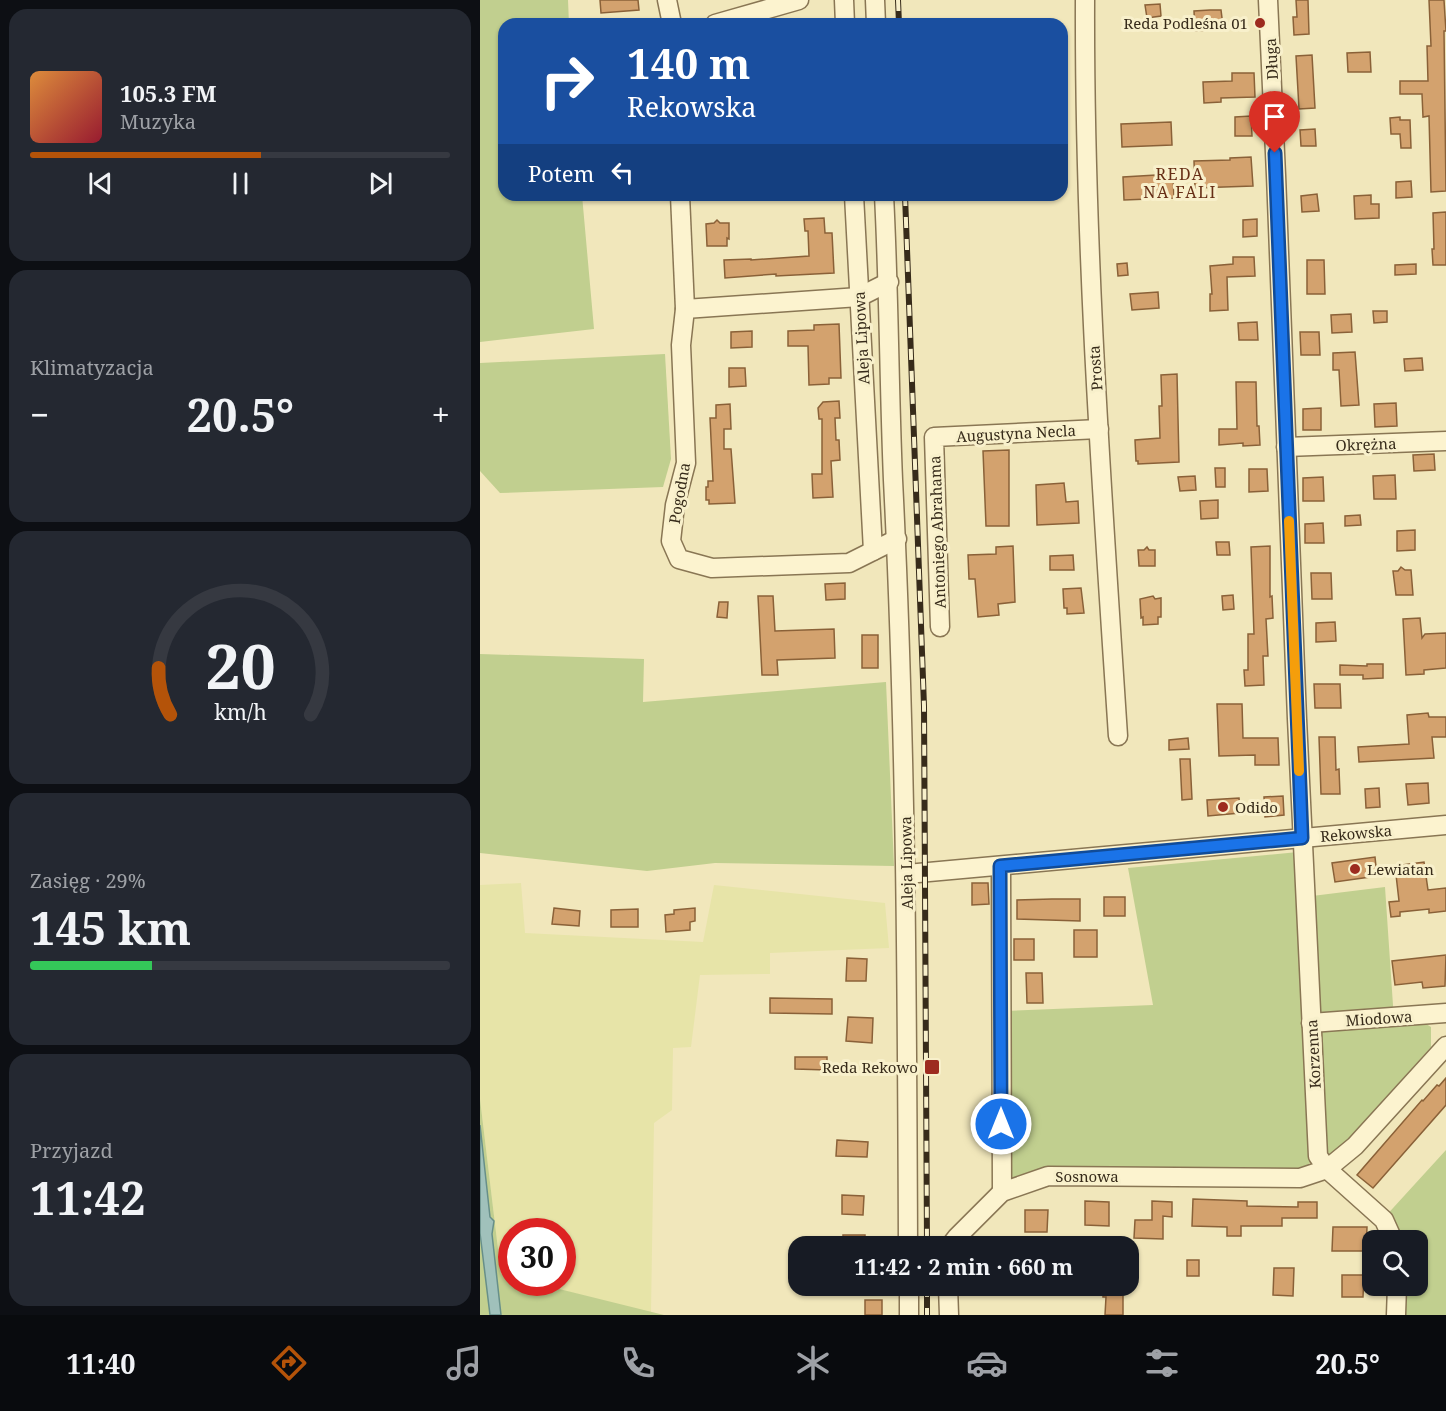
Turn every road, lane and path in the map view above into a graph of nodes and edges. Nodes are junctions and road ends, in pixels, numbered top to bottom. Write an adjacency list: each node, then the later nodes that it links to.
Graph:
1 (667, 0): 7 (street)
2 (799, 0): 8 (street)
3 (844, 0): 9 (street)
4 (874, 0): 10 (street)
5 (1085, 0): 17 (street, Prosta)
6 (1268, 0): 20 (street, Długa)
7 (671, 18)
8 (736, 18)
9 (845, 18)
10 (876, 18)
11 (680, 201): 16 (street, Pogodna)
12 (854, 201): 15 (street, Aleja Lipowa)
13 (884, 201): 14 (street, Aleja Lipowa)
14 (889, 282): 15 (street); 22 (street, Aleja Lipowa)
15 (859, 297): 16 (street); 21 (street, Aleja Lipowa)
16 (685, 309): 24 (street, Pogodna)
17 (1099, 429): 18 (street, Augustyna Necla); 26 (street, Prosta)
18 (934, 437): 25 (street, Antoniego Abrahama)
19 (1446, 441): 20 (street, Okrężna)
20 (1286, 447): 28 (street, Długa)
21 (869, 480): 22 (street); 24 (street, Aleja Lipowa)
22 (893, 480): 23 (street, Aleja Lipowa)
23 (897, 539): 24 (street, Pogodna); 30 (street, Aleja Lipowa)
24 (873, 551)
25 (940, 627)
26 (1118, 736)
27 (1446, 825): 28 (street, Rekowska)
28 (1302, 838): 29 (street, Rekowska); 32 (street, Korzenna)
29 (1000, 866): 30 (street, Rekowska); 35 (street)
30 (907, 874): 37 (street, Aleja Lipowa)
31 (1446, 1013): 32 (street, Miodowa)
32 (1311, 1023): 34 (street, Korzenna)
33 (1446, 1046): 34 (street, Sosnowa)
34 (1327, 1169): 35 (street, Sosnowa); 36 (street, Korzenna)
35 (1002, 1192): 38 (street)
36 (1388, 1230)
37 (908, 1236)
38 (958, 1236)
39 (909, 1296): 42 (street)
40 (948, 1296): 43 (street)
41 (1397, 1296): 44 (street)
42 (909, 1315)
43 (949, 1315)
44 (1396, 1315)

